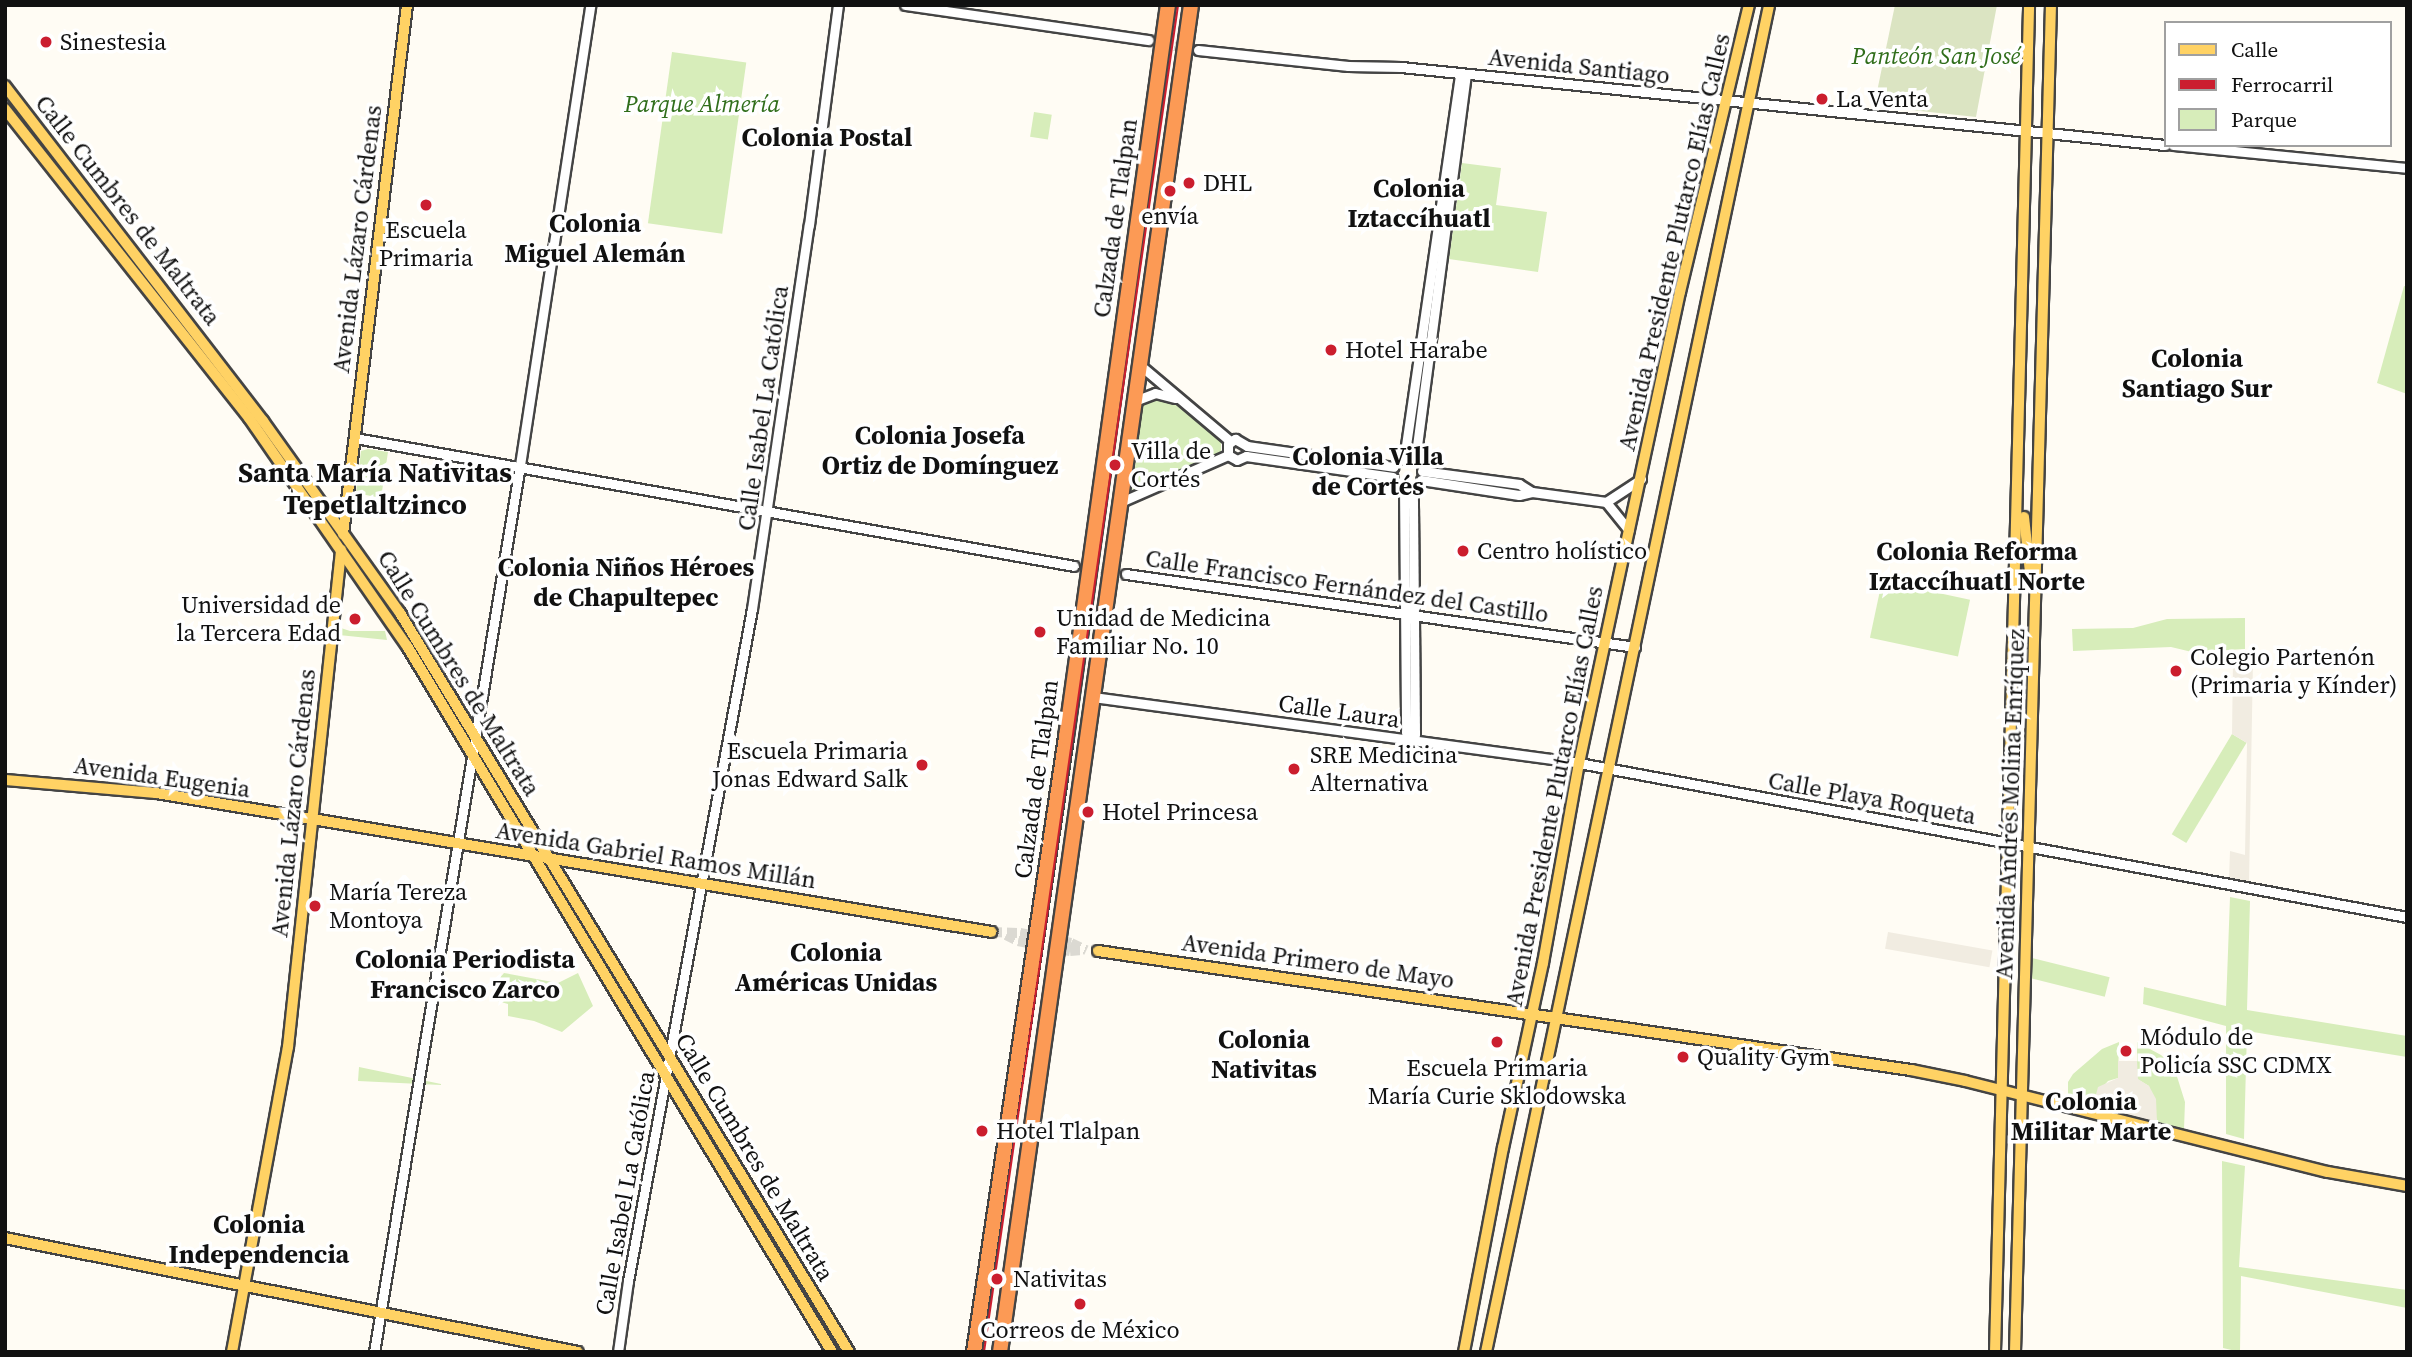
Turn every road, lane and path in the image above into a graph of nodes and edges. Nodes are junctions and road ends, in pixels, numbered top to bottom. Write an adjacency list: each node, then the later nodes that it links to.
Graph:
1 (407, 5): 26 (main road, Avenida Lázaro Cárdenas)
2 (590, 5): 32 (street)
3 (838, 5): 39 (street, Calle Isabel La Católica)
4 (905, 5): 11 (street)
5 (1168, 5): 82 (highway, Calzada de Tlalpan)
6 (1191, 5): 23 (highway, Calzada de Tlalpan)
7 (1749, 5): 15 (main road, Avenida Presidente Plutarco Elías Calles)
8 (1769, 5): 16 (main road, Avenida Presidente Plutarco Elías Calles)
9 (2029, 5): 18 (main road, Avenida Andrés Molina Enríquez)
10 (2051, 5): 19 (main road, Avenida Andrés Molina Enríquez)
11 (1148, 40)
12 (1198, 50): 13 (street, Avenida Santiago)
13 (1463, 74): 15 (street, Avenida Santiago); 30 (street); 31 (street)
14 (5, 86): 41 (main road, Calle Cumbres de Maltrata)
15 (1726, 101): 16 (street, Avenida Santiago); 34 (main road, Avenida Presidente Plutarco Elías Calles)
16 (1748, 104): 18 (street, Avenida Santiago); 48 (main road, Avenida Presidente Plutarco Elías Calles)
17 (5, 109): 42 (main road, Calle Cumbres de Maltrata)
18 (2026, 131): 19 (street, Avenida Santiago); 35 (main road, Avenida Andrés Molina Enríquez)
19 (2049, 133): 20 (street, Avenida Santiago); 46 (main road, Avenida Andrés Molina Enríquez)
20 (2164, 145)
21 (2193, 147): 22 (street)
22 (2407, 168)
23 (1141, 366): 24 (street); 25 (highway, Calzada de Tlalpan)
24 (1176, 398): 25 (street); 27 (street)
25 (1136, 400): 37 (highway, Calzada de Tlalpan)
26 (355, 438): 32 (street); 41 (main road, Avenida Lázaro Cárdenas)
27 (1230, 441): 28 (street); 29 (street)
28 (1246, 451): 29 (street); 33 (street)
29 (1228, 455): 37 (street)
30 (1404, 459): 31 (street); 33 (street)
31 (1415, 461): 36 (street)
32 (520, 465): 39 (street); 50 (street)
33 (1394, 472): 36 (street)
34 (1641, 479): 38 (street); 40 (main road, Avenida Presidente Plutarco Elías Calles)
35 (2019, 480): 46 (main road); 58 (main road, Avenida Andrés Molina Enríquez)
36 (1415, 481): 38 (street); 45 (street)
37 (1123, 501): 49 (highway, Calzada de Tlalpan)
38 (1606, 502): 40 (street)
39 (767, 510): 43 (street); 62 (street, Calle Isabel La Católica)
40 (1629, 530): 47 (main road, Avenida Presidente Plutarco Elías Calles)
41 (343, 531): 42 (main road, Avenida Lázaro Cárdenas); 50 (main road, Calle Cumbres de Maltrata)
42 (341, 552): 52 (main road, Calle Cumbres de Maltrata); 56 (main road, Avenida Lázaro Cárdenas)
43 (1074, 566)
44 (1126, 574): 45 (street, Calle Francisco Fernández del Castillo)
45 (1409, 614): 47 (street, Calle Francisco Fernández del Castillo); 51 (street)
46 (2036, 619): 59 (main road, Avenida Andrés Molina Enríquez)
47 (1604, 642): 48 (street, Calle Francisco Fernández del Castillo); 53 (main road, Avenida Presidente Plutarco Elías Calles)
48 (1635, 647): 54 (main road, Avenida Presidente Plutarco Elías Calles)
49 (1093, 697): 51 (street, Calle Laura); 83 (highway, Calzada de Tlalpan)
50 (477, 737): 52 (street); 61 (main road, Calle Cumbres de Maltrata)
51 (1411, 741): 53 (street, Calle Laura)
52 (473, 757): 57 (street); 60 (main road, Calle Cumbres de Maltrata)
53 (1579, 763): 54 (street, Calle Playa Roqueta); 66 (main road, Avenida Presidente Plutarco Elías Calles)
54 (1610, 769): 58 (street, Calle Playa Roqueta); 67 (main road, Avenida Presidente Plutarco Elías Calles)
55 (5, 780): 56 (main road, Avenida Eugenia)
56 (313, 820): 57 (main road, Avenida Gabriel Ramos Millán); 74 (main road, Avenida Lázaro Cárdenas)
57 (459, 844): 60 (main road, Avenida Gabriel Ramos Millán); 75 (street)
58 (2010, 844): 59 (street, Calle Playa Roqueta); 70 (main road, Avenida Andrés Molina Enríquez)
59 (2030, 847): 63 (street, Calle Playa Roqueta); 71 (main road, Avenida Andrés Molina Enríquez)
60 (534, 857): 61 (main road, Avenida Gabriel Ramos Millán); 69 (main road, Calle Cumbres de Maltrata)
61 (549, 859): 62 (main road, Avenida Gabriel Ramos Millán); 68 (main road, Calle Cumbres de Maltrata)
62 (703, 885): 64 (main road, Avenida Gabriel Ramos Millán); 68 (street, Calle Isabel La Católica)
63 (2407, 917)
64 (992, 932)
65 (1098, 951): 66 (main road, Avenida Primero de Mayo)
66 (1532, 1014): 67 (main road, Avenida Primero de Mayo); 84 (main road, Avenida Presidente Plutarco Elías Calles)
67 (1557, 1018): 70 (main road, Avenida Primero de Mayo); 85 (main road, Avenida Presidente Plutarco Elías Calles)
68 (670, 1057): 69 (street, Calle Isabel La Católica); 81 (main road, Calle Cumbres de Maltrata)
69 (666, 1076): 79 (street, Calle Isabel La Católica); 80 (main road, Calle Cumbres de Maltrata)
70 (2003, 1090): 71 (main road, Avenida Primero de Mayo); 86 (main road, Avenida Andrés Molina Enríquez)
71 (2021, 1095): 72 (main road, Avenida Primero de Mayo); 87 (main road, Avenida Andrés Molina Enríquez)
72 (2407, 1186)
73 (5, 1238): 74 (main road)
74 (245, 1286): 75 (main road); 76 (main road, Avenida Lázaro Cárdenas)
75 (379, 1312): 77 (street); 78 (main road)
76 (232, 1352)
77 (374, 1352)
78 (578, 1352)
79 (618, 1352)
80 (832, 1352)
81 (849, 1352)
82 (974, 1352)
83 (1000, 1352)
84 (1464, 1352)
85 (1486, 1352)
86 (1995, 1352)
87 (2015, 1352)

